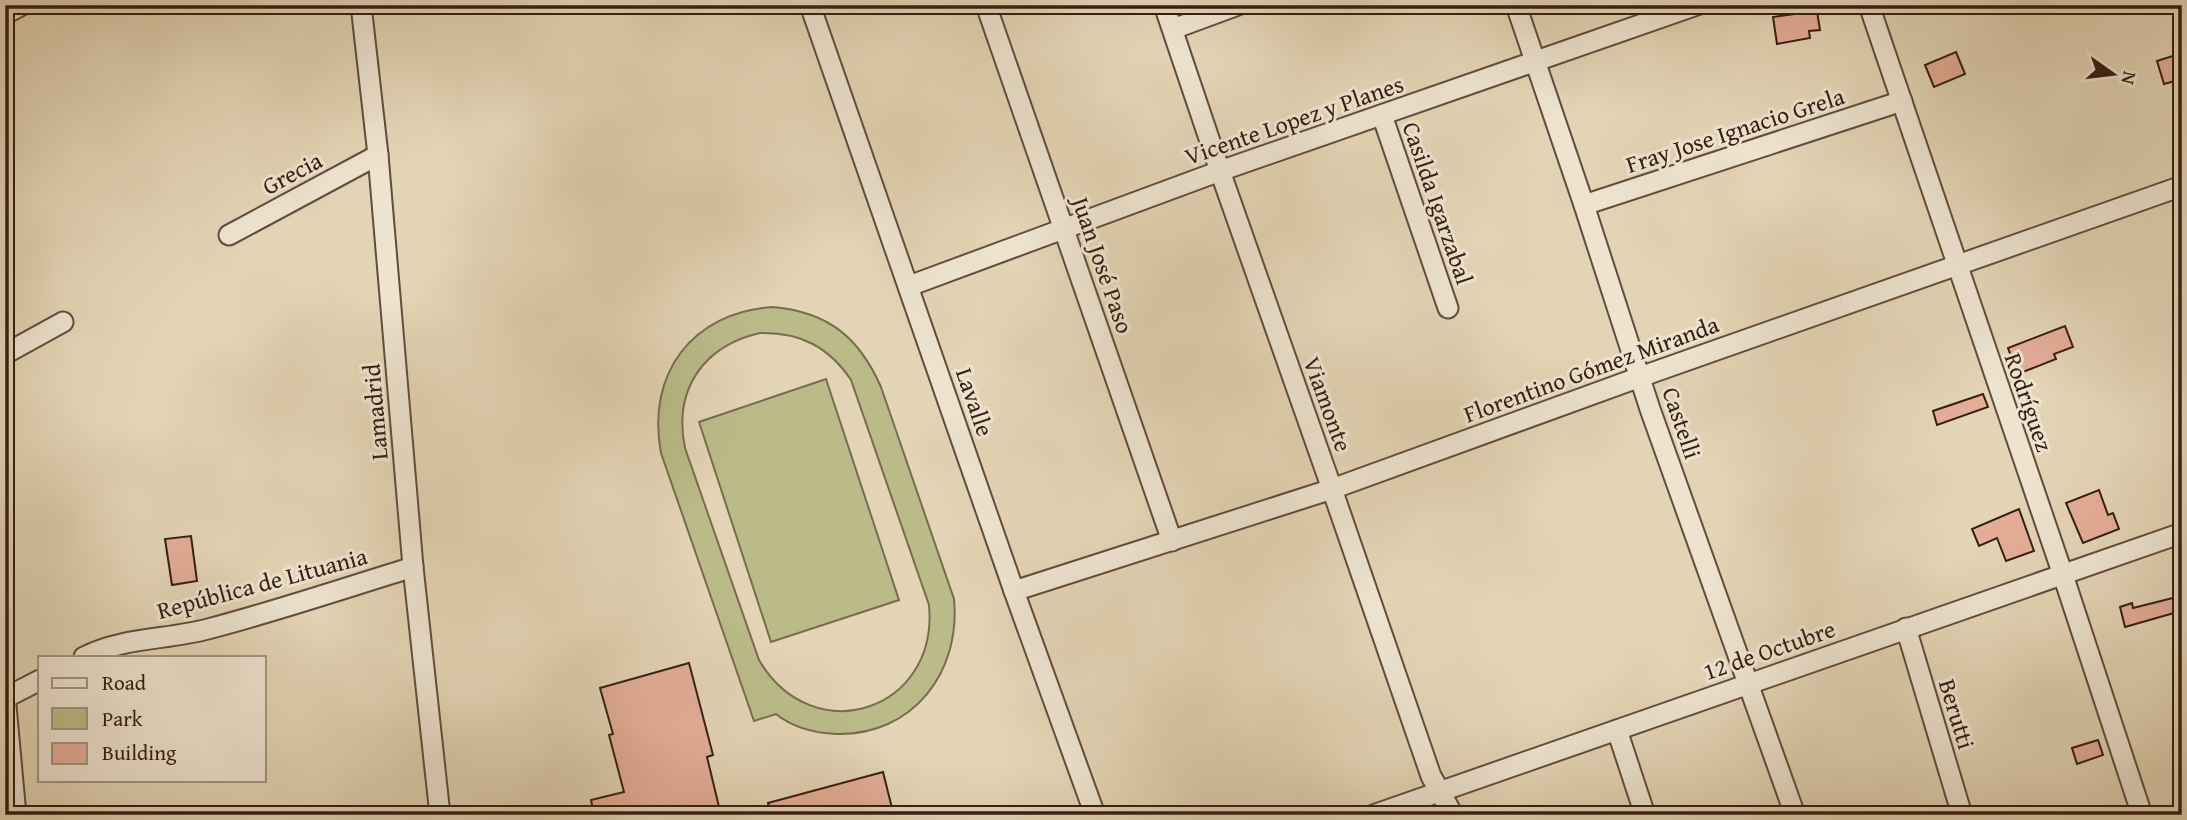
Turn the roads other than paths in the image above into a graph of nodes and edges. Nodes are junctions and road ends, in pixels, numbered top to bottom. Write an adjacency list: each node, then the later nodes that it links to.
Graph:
1 (22, 5): 10 (street)
2 (361, 5): 15 (street, Lamadrid)
3 (810, 5): 22 (street, Lavalle)
4 (986, 5): 19 (street, Juan José Paso)
5 (1164, 5): 11 (street, Viamonte)
6 (1238, 5): 11 (street)
7 (1516, 5): 12 (street, Castelli)
8 (1698, 5): 12 (street, Vicente Lopez y Planes)
9 (1869, 5): 13 (street, Rodríguez)
10 (5, 14)
11 (1173, 29): 16 (street, Viamonte)
12 (1535, 62): 14 (street, Vicente Lopez y Planes); 18 (street, Castelli)
13 (1902, 101): 18 (street, Fray Jose Ignacio Grela); 21 (street, Rodríguez)
14 (1382, 115): 16 (street, Vicente Lopez y Planes); 23 (street, Casilda Igarzabal)
15 (378, 155): 20 (street, Grecia); 30 (street, Lamadrid)
16 (1220, 172): 19 (street, Vicente Lopez y Planes); 27 (street, Viamonte)
17 (2182, 186): 21 (street, Florentino Gómez Miranda)
18 (1584, 205): 26 (street, Castelli)
19 (1065, 229): 22 (street, Vicente Lopez y Planes); 29 (street, Juan José Paso)
20 (229, 235)
21 (1956, 266): 26 (street, Florentino Gómez Miranda); 31 (street, Rodríguez)
22 (909, 286): 32 (street, Lavalle)
23 (1448, 308)
24 (63, 323): 25 (street)
25 (5, 354)
26 (1640, 377): 27 (street, Florentino Gómez Miranda); 36 (street, Castelli)
27 (1332, 489): 29 (street, Florentino Gómez Miranda); 39 (street, Viamonte)
28 (2182, 533): 31 (street, 12 de Octubre)
29 (1172, 541): 32 (street, Florentino Gómez Miranda)
30 (413, 567): 34 (street, República de Lituania); 41 (street, Lamadrid)
31 (2063, 575): 33 (street, 12 de Octubre); 48 (street, Rodríguez)
32 (1014, 591): 42 (street, Lavalle)
33 (1906, 628): 36 (street, 12 de Octubre); 47 (street, Berutti)
34 (86, 656)
35 (38, 681): 37 (street)
36 (1748, 684): 38 (street, 12 de Octubre); 46 (street, Castelli)
37 (5, 697): 40 (street)
38 (1617, 730): 39 (street, 12 de Octubre); 45 (street)
39 (1440, 792): 43 (street, 12 de Octubre); 44 (street, Viamonte)
40 (16, 815)
41 (440, 815)
42 (1095, 815)
43 (1373, 815)
44 (1453, 815)
45 (1645, 815)
46 (1795, 815)
47 (1962, 815)
48 (2142, 815)

